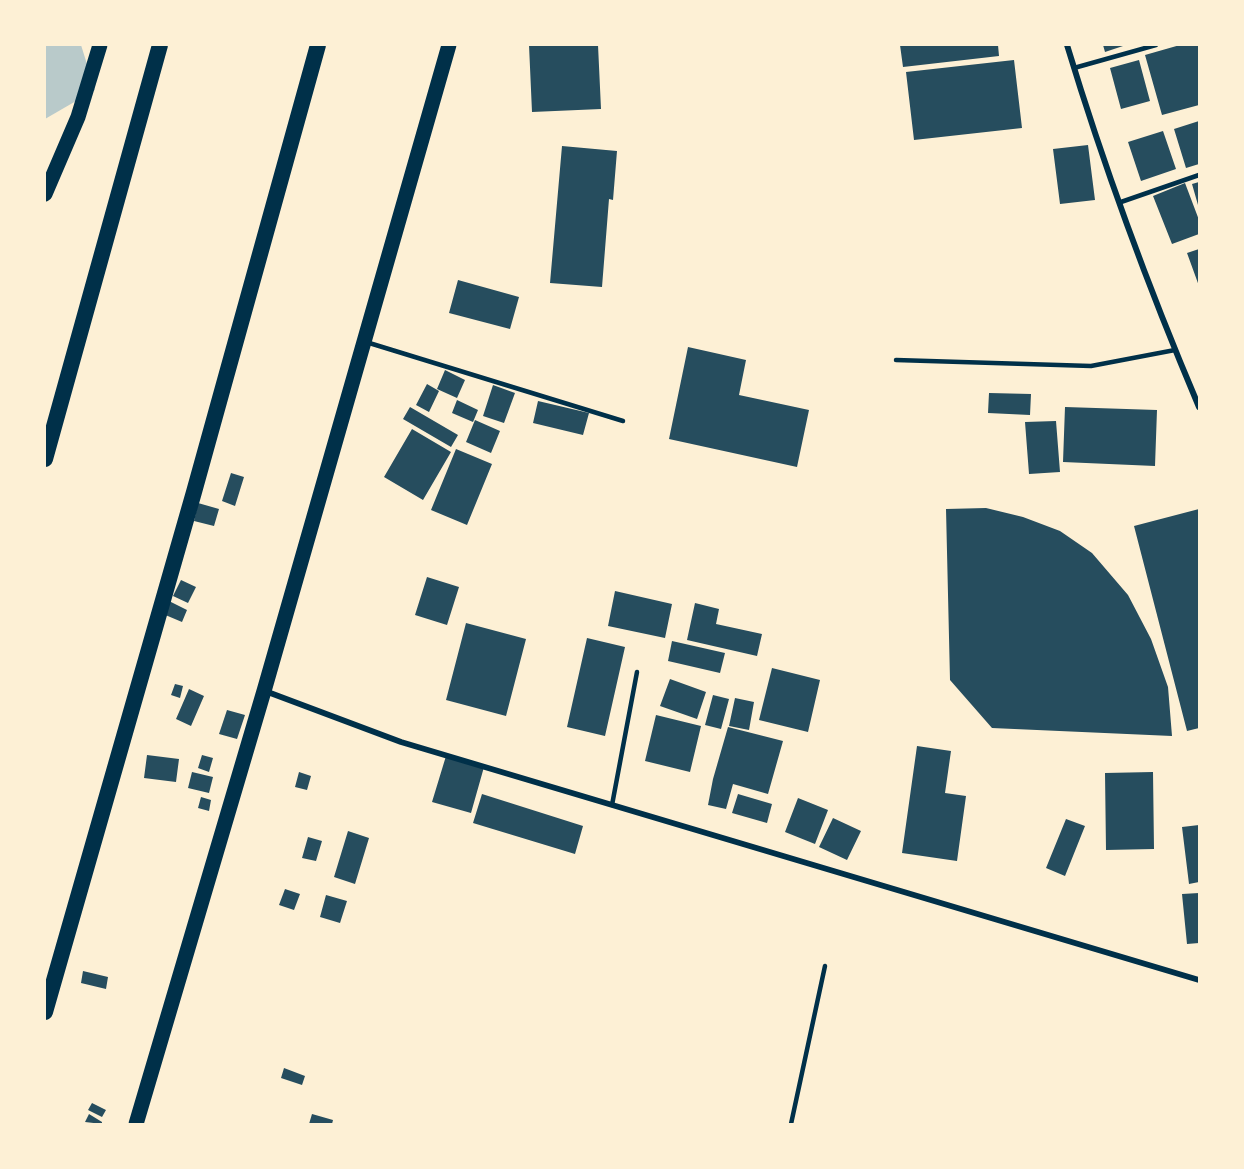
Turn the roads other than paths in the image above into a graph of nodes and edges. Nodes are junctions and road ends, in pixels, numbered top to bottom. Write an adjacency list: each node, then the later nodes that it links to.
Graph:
1 (100, 45): 9 (main road)
2 (160, 45): 16 (highway)
3 (318, 45): 22 (highway)
4 (448, 45): 11 (main road)
5 (1067, 45): 7 (street)
6 (1156, 45): 7 (lane)
7 (1074, 68): 10 (street)
8 (1199, 175): 10 (lane)
9 (45, 194)
10 (1120, 202): 12 (street)
11 (364, 341): 15 (lane); 18 (main road)
12 (1175, 350): 13 (lane); 14 (street)
13 (896, 360)
14 (1199, 407)
15 (623, 421)
16 (45, 459)
17 (638, 672): 19 (lane)
18 (264, 691): 19 (street); 23 (main road)
19 (612, 805): 21 (street)
20 (825, 966): 24 (lane)
21 (1199, 980)
22 (45, 1012)
23 (136, 1124)
24 (791, 1124)

